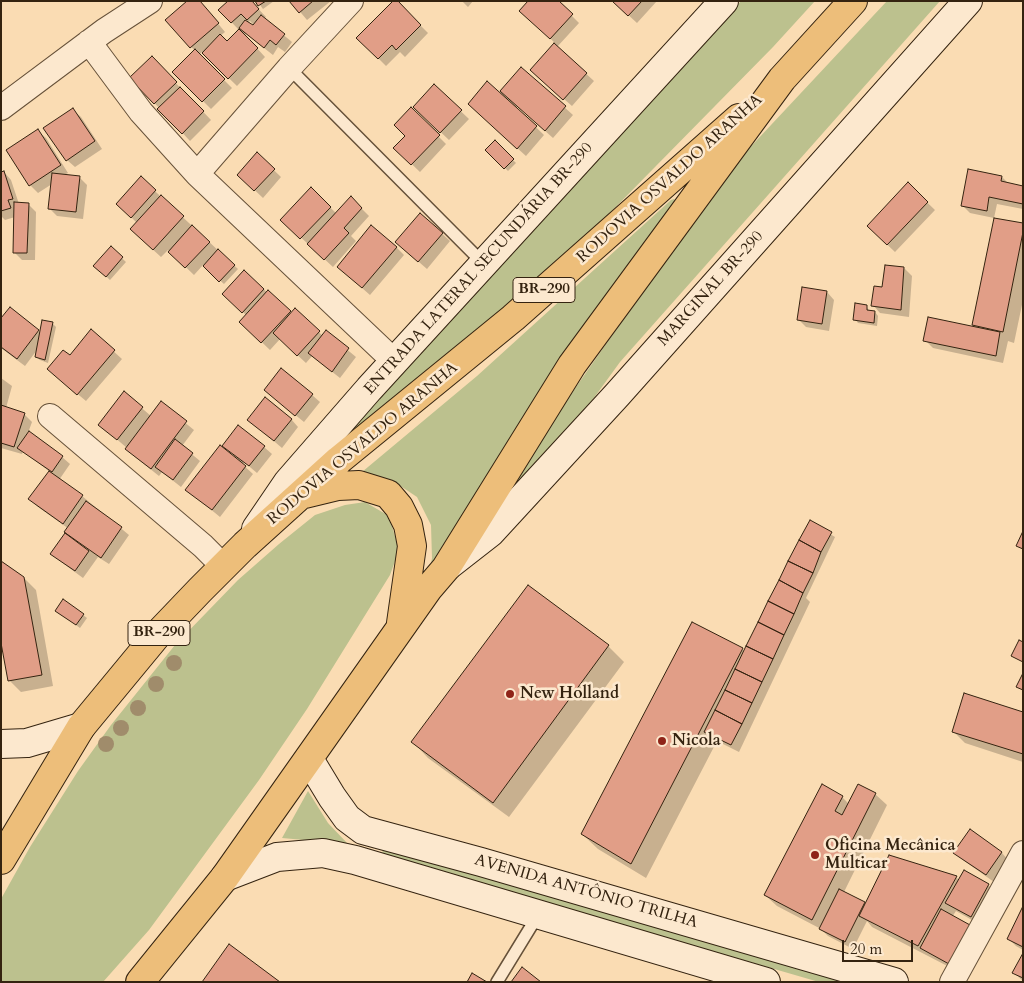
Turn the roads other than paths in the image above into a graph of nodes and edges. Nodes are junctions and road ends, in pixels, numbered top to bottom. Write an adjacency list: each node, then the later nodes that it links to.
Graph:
1 (150, 1): 6 (street)
2 (351, 1): 7 (street)
3 (724, 1): 11 (main road, ENTRADA LATERAL SECUNDÁRIA BR-290)
4 (853, 1): 8 (highway, RODOVIA OSVALDO ARANHA / BR-290)
5 (968, 1): 17 (main road, MARGINAL BR-290)
6 (89, 42): 9 (street); 10 (street)
7 (289, 68): 10 (street); 11 (lane)
8 (782, 79): 14 (highway, RODOVIA OSVALDO ARANHA / BR-290); 17 (highway, RODOVIA OSVALDO ARANHA / BR-290)
9 (1, 108)
10 (197, 174): 12 (street)
11 (483, 263): 12 (main road, ENTRADA LATERAL SECUNDÁRIA BR-290)
12 (394, 362): 15 (main road, ENTRADA LATERAL SECUNDÁRIA BR-290)
13 (50, 416): 16 (street)
14 (301, 495): 15 (highway, RODOVIA OSVALDO ARANHA / BR-290); 18 (highway, BR-290)
15 (245, 545): 16 (highway, RODOVIA OSVALDO ARANHA / BR-290)
16 (224, 567): 19 (highway, RODOVIA OSVALDO ARANHA / BR-290)
17 (446, 568): 18 (highway, RODOVIA OSVALDO ARANHA / BR-290)
18 (400, 629): 21 (highway, RODOVIA OSVALDO ARANHA / BR-290)
19 (81, 727): 20 (main road); 24 (highway, RODOVIA OSVALDO ARANHA / BR-290)
20 (1, 744)
21 (309, 759): 22 (main road, AVENIDA ANTÔNIO TRILHA); 26 (highway, RODOVIA OSVALDO ARANHA / BR-290)
22 (363, 830): 25 (main road); 31 (main road, AVENIDA ANTÔNIO TRILHA)
23 (1023, 852): 32 (street)
24 (2, 855)
25 (355, 860): 26 (main road, AVENIDA ANTÔNIO TRILHA); 27 (main road, AVENIDA ANTÔNIO TRILHA)
26 (226, 877): 28 (highway, RODOVIA OSVALDO ARANHA / BR-290)
27 (538, 914): 29 (lane); 30 (main road, AVENIDA ANTÔNIO TRILHA)
28 (140, 982)
29 (497, 982)
30 (766, 982)
31 (894, 982)
32 (952, 982)

